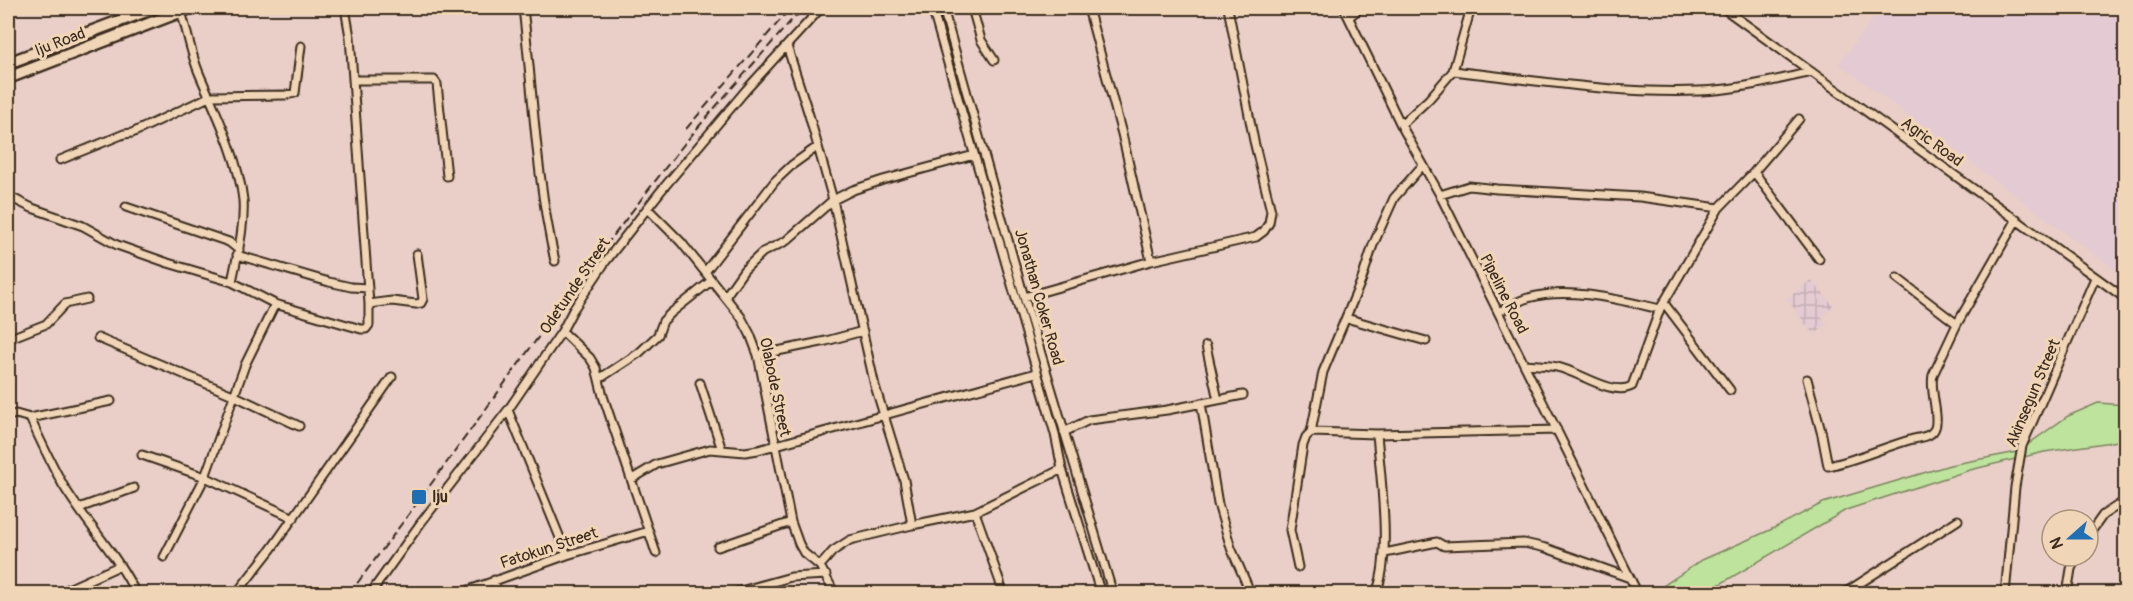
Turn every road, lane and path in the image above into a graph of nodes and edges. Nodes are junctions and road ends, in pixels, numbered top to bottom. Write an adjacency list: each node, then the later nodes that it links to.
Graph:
1 (154, 8): 19 (main road, Iju Road)
2 (345, 8): 23 (street)
3 (523, 8): 43 (street)
4 (821, 8): 17 (street, Odetunde Street)
5 (932, 8): 28 (street, Jonathan Coker Road)
6 (943, 8): 52 (street, Jonathan Coker Road)
7 (972, 8): 18 (street)
8 (1088, 8): 44 (street)
9 (1228, 8): 44 (street)
10 (1344, 8): 15 (street, Pipeline Road)
11 (1360, 8): 15 (street)
12 (1471, 8): 20 (street)
13 (1723, 8): 21 (street, Agric Road)
14 (185, 9): 22 (main road, Iju Road); 24 (street)
15 (1348, 17): 26 (street, Pipeline Road)
16 (301, 46): 24 (street)
17 (787, 46): 27 (street); 37 (street, Odetunde Street)
18 (994, 60)
19 (8, 63)
20 (1453, 71): 21 (street); 26 (street)
21 (1812, 72): 39 (street, Agric Road)
22 (8, 78)
23 (353, 80): 32 (street); 50 (street)
24 (211, 96): 29 (street); 40 (street)
25 (1799, 119): 31 (street)
26 (1401, 125): 30 (street, Pipeline Road)
27 (817, 147): 35 (street); 45 (street)
28 (974, 155): 35 (street); 69 (street, Jonathan Coker Road)
29 (60, 160)
30 (1422, 166): 33 (street, Pipeline Road); 59 (street)
31 (1754, 172): 38 (street); 42 (street)
32 (447, 176)
33 (1440, 195): 38 (street); 58 (street, Pipeline Road)
34 (8, 196): 49 (street)
35 (833, 200): 51 (street); 62 (street)
36 (126, 207): 40 (street)
37 (647, 208): 45 (street, Olabode Street); 61 (street, Odetunde Street)
38 (1719, 208): 57 (street)
39 (2017, 219): 47 (street, Agric Road); 60 (street)
40 (238, 253): 49 (street); 50 (street)
41 (417, 254): 56 (street)
42 (1819, 259)
43 (555, 261)
44 (1150, 261): 52 (street)
45 (705, 272): 48 (street, Olabode Street)
46 (1897, 278): 60 (street)
47 (2095, 278): 54 (street, Agric Road); 132 (street, Akinsegun Street)
48 (711, 281): 51 (street, Olabode Street); 71 (street)
49 (232, 282): 55 (street)
50 (368, 288): 56 (street)
51 (725, 297): 67 (street, Olabode Street)
52 (1024, 297): 86 (street, Jonathan Coker Road)
53 (87, 299): 64 (street)
54 (2126, 299)
55 (275, 304): 56 (street); 75 (street)
56 (369, 304)
57 (1662, 306): 58 (street); 68 (street); 74 (street)
58 (1498, 312): 68 (street, Pipeline Road)
59 (1346, 318): 65 (street); 87 (street)
60 (1957, 324): 72 (street)
61 (562, 331): 71 (street); 80 (street, Odetunde Street)
62 (863, 331): 67 (street); 82 (street)
63 (98, 338): 75 (street)
64 (8, 339)
65 (1426, 341)
66 (1206, 346): 77 (street)
67 (758, 355): 89 (street, Olabode Street)
68 (1524, 364): 85 (street, Pipeline Road)
69 (1036, 373): 82 (street); 92 (street, Jonathan Coker Road)
70 (392, 377): 99 (street)
71 (599, 379): 94 (street)
72 (1807, 379)
73 (700, 384): 90 (street)
74 (1730, 390)
75 (233, 395): 84 (street); 93 (street)
76 (1243, 396): 77 (street)
77 (1218, 400): 79 (street)
78 (111, 401): 83 (street)
79 (1202, 403): 86 (street); 128 (street)
80 (508, 410): 108 (street); 120 (street, Odetunde Street)
81 (8, 416): 83 (street)
82 (884, 416): 89 (street); 103 (street)
83 (30, 418): 97 (street)
84 (299, 426)
85 (1557, 430): 88 (street); 115 (street, Pipeline Road)
86 (1065, 432): 127 (street, Jonathan Coker Road)
87 (1311, 432): 88 (street); 112 (street)
88 (1377, 434): 107 (street)
89 (774, 445): 90 (street); 102 (street, Olabode Street)
90 (722, 450): 94 (street)
91 (142, 455): 93 (street)
92 (1062, 469): 98 (street); 126 (street, Jonathan Coker Road)
93 (205, 477): 99 (street); 109 (street)
94 (632, 479): 104 (street)
95 (134, 488): 97 (street)
96 (2126, 500): 100 (street)
97 (79, 508): 110 (street)
98 (975, 512): 103 (street); 125 (street)
99 (294, 518): 119 (street)
100 (2100, 519)
101 (1958, 520): 131 (street)
102 (791, 522): 105 (street); 111 (street, Olabode Street)
103 (912, 525): 111 (street)
104 (649, 531): 106 (street); 108 (street, Fatokun Street)
105 (718, 547)
106 (657, 553)
107 (1385, 554): 115 (street); 129 (street)
108 (567, 555): 116 (street, Fatokun Street)
109 (164, 557)
110 (119, 566): 117 (street); 118 (street)
111 (820, 566): 114 (street, Olabode Street)
112 (1298, 567)
113 (2072, 568): 133 (street)
114 (826, 575): 123 (street); 124 (street, Olabode Street)
115 (1630, 578): 130 (street, Pipeline Road)
116 (494, 580): 121 (street, Fatokun Street); 122 (street)
117 (57, 594)
118 (136, 594)
119 (236, 594)
120 (370, 594)
121 (458, 594)
122 (498, 594)
123 (730, 594)
124 (835, 594)
125 (1002, 594)
126 (1101, 594)
127 (1113, 594)
128 (1251, 594)
129 (1375, 594)
130 (1638, 594)
131 (1843, 594)
132 (2005, 594)
133 (2067, 594)

